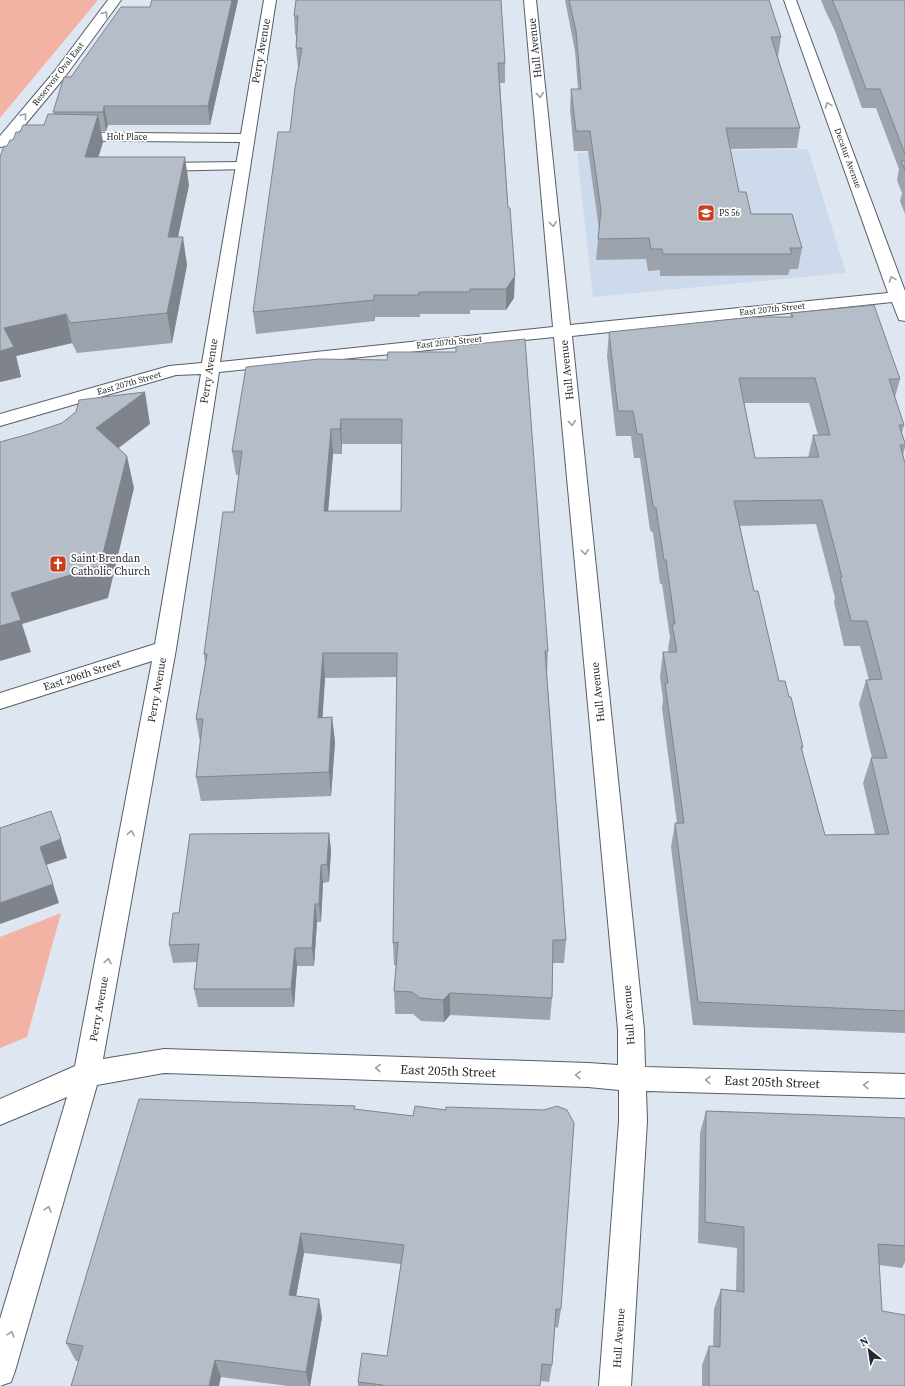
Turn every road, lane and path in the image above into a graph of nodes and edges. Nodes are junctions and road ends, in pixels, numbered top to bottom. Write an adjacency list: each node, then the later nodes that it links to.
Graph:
1 (115, 0): 6 (street, Reservoir Oval East, one-way to 1)
2 (270, 0): 5 (street, Perry Avenue)
3 (530, 0): 11 (street, Hull Avenue, one-way to 11)
4 (790, 0): 9 (street, Decatur Avenue, one-way to 4)
5 (246, 138): 6 (street, Holt Place); 7 (street, Perry Avenue)
6 (4, 141)
7 (242, 166): 8 (lane); 12 (street, Perry Avenue)
8 (144, 168)
9 (901, 296): 10 (street, Decatur Avenue); 11 (street, East 207th Street)
10 (905, 316)
11 (563, 330): 12 (street, East 207th Street); 17 (street, Hull Avenue, one-way to 17)
12 (209, 368): 13 (street, East 207th Street); 14 (street, Perry Avenue)
13 (0, 420)
14 (165, 649): 15 (street, East 206th Street); 16 (street, Perry Avenue, one-way to 14)
15 (0, 701)
16 (87, 1074): 17 (street, East 205th Street, one-way to 16); 19 (street, East 205th Street); 20 (street, Perry Avenue, one-way to 16)
17 (632, 1079): 18 (street, East 205th Street, one-way to 17); 21 (street, Hull Avenue)
18 (905, 1086)
19 (0, 1112)
20 (0, 1371)
21 (616, 1386)

